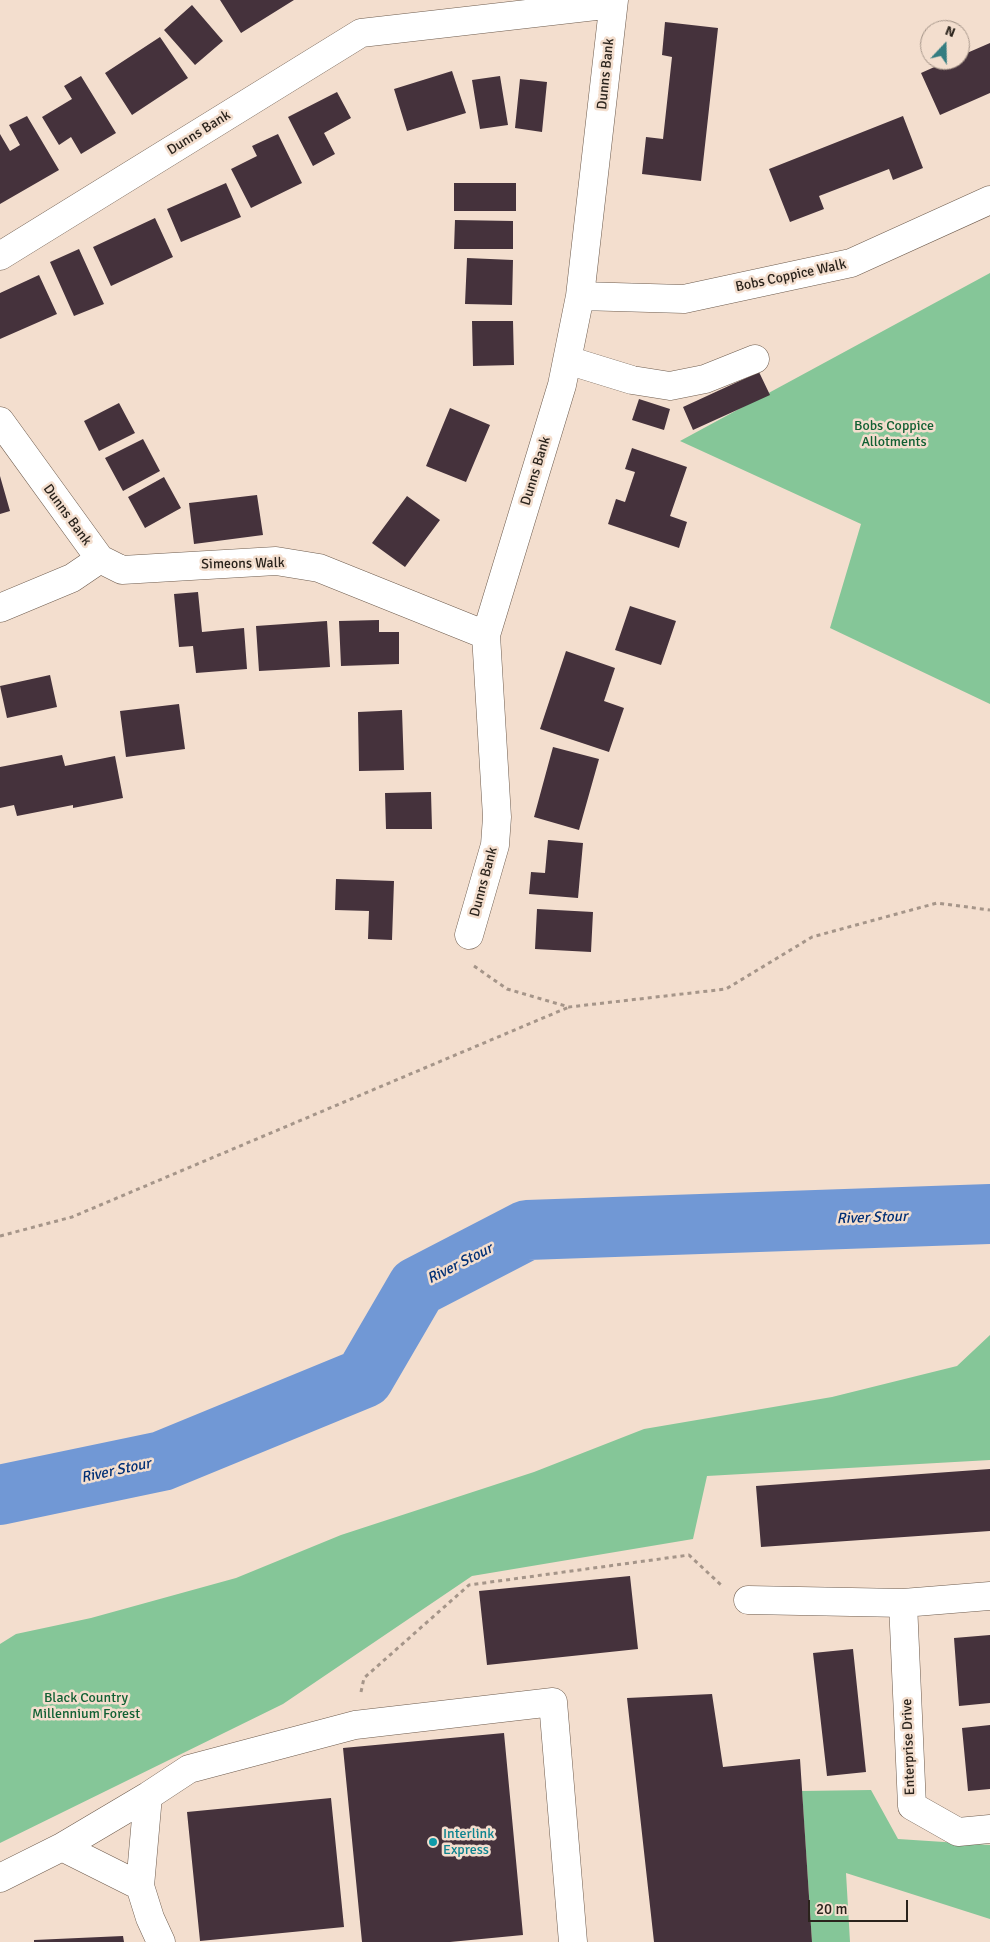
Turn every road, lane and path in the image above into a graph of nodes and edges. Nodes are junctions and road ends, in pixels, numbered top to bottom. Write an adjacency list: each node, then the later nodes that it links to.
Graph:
1 (614, 2): 3 (street, Dunns Bank); 4 (street, Dunns Bank)
2 (990, 200): 4 (street, Bobs Coppice Walk)
3 (0, 256)
4 (580, 296): 6 (street, Dunns Bank)
5 (755, 359): 6 (street)
6 (567, 360): 10 (street, Dunns Bank)
7 (3, 430): 8 (street, Dunns Bank)
8 (100, 559): 9 (street); 10 (street, Simeons Walk)
9 (0, 608)
10 (486, 635): 12 (street, Dunns Bank)
11 (990, 910): 13 (path)
12 (469, 935): 13 (path)
13 (569, 1006): 14 (path)
14 (0, 1236)
15 (990, 1596): 17 (street)
16 (748, 1600): 17 (street); 18 (path)
17 (903, 1603): 20 (street, Enterprise Drive)
18 (355, 1725): 19 (street); 25 (street)
19 (148, 1796): 21 (street); 23 (street)
20 (990, 1829)
21 (62, 1847): 22 (street); 23 (street)
22 (0, 1878)
23 (140, 1886): 24 (street)
24 (162, 1942)
25 (573, 1942)

